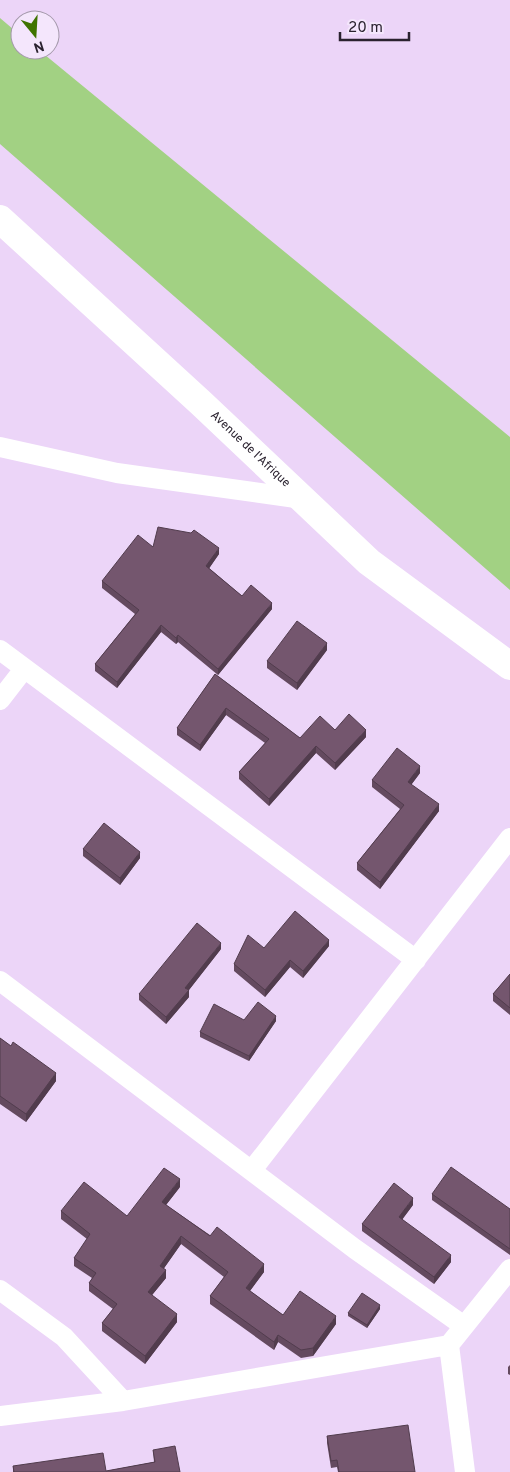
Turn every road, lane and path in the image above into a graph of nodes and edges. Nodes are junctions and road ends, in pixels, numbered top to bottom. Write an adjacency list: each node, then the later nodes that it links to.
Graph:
1 (0, 219): 3 (main road, Avenue de l'Afrique)
2 (0, 447): 3 (street)
3 (303, 499): 5 (main road, Avenue de l'Afrique)
4 (0, 650): 6 (street)
5 (510, 666)
6 (24, 669): 7 (street); 9 (street)
7 (0, 700)
8 (510, 838): 9 (street)
9 (416, 960): 11 (street)
10 (0, 981): 11 (street)
11 (252, 1170): 14 (street)
12 (510, 1269): 14 (street)
13 (0, 1290): 16 (street)
14 (464, 1326): 15 (street)
15 (449, 1345): 16 (street); 18 (street)
16 (123, 1401): 17 (street)
17 (0, 1416)
18 (464, 1472)

